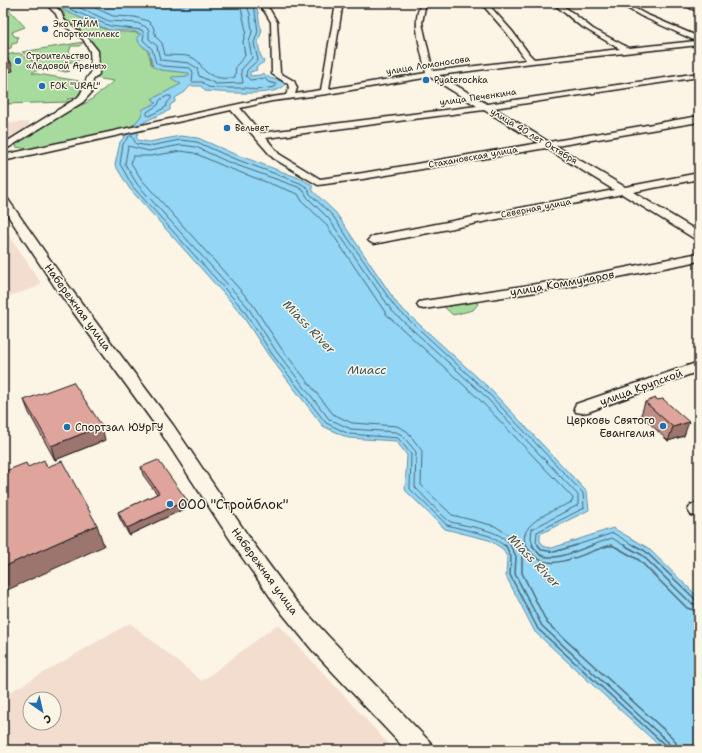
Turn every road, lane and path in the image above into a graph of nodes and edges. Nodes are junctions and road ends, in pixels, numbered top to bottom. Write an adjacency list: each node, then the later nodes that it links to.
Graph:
1 (48, 3): 23 (street)
2 (260, 3): 17 (street)
3 (339, 3): 16 (street)
4 (452, 3): 8 (street)
5 (484, 3): 13 (street)
6 (556, 3): 12 (street)
7 (621, 3): 11 (street)
8 (424, 4): 14 (street)
9 (692, 7): 10 (street)
10 (699, 10)
11 (699, 42): 12 (street, улица Ломоносова)
12 (630, 51): 13 (street, улица Ломоносова)
13 (532, 61): 14 (street, улица Ломоносова)
14 (432, 74): 16 (street, улица Ломоносова); 18 (street, улица 40 лет Октября)
15 (699, 75): 18 (street, улица Печенкина)
16 (327, 92): 17 (street, улица Ломоносова)
17 (293, 96): 19 (street, улица Ломоносова)
18 (486, 107): 21 (street, улица Печенкина); 22 (street, улица 40 лет Октября)
19 (233, 108): 21 (street); 24 (street, улица Ломоносова)
20 (699, 118): 22 (street, Стахановская улица)
21 (259, 136): 22 (street, Стахановская улица)
22 (548, 144): 26 (street, улица 40 лет Октября)
23 (3, 148)
24 (3, 158)
25 (699, 176): 26 (street, Северная улица)
26 (624, 191): 28 (street, улица 40 лет Октября); 29 (street, Северная улица)
27 (3, 200): 34 (street, Набережная улица)
28 (699, 237)
29 (374, 240)
30 (699, 257): 31 (street, улица Коммунаров)
31 (424, 305)
32 (699, 366): 33 (street, улица Крупской)
33 (582, 408)
34 (422, 750)

